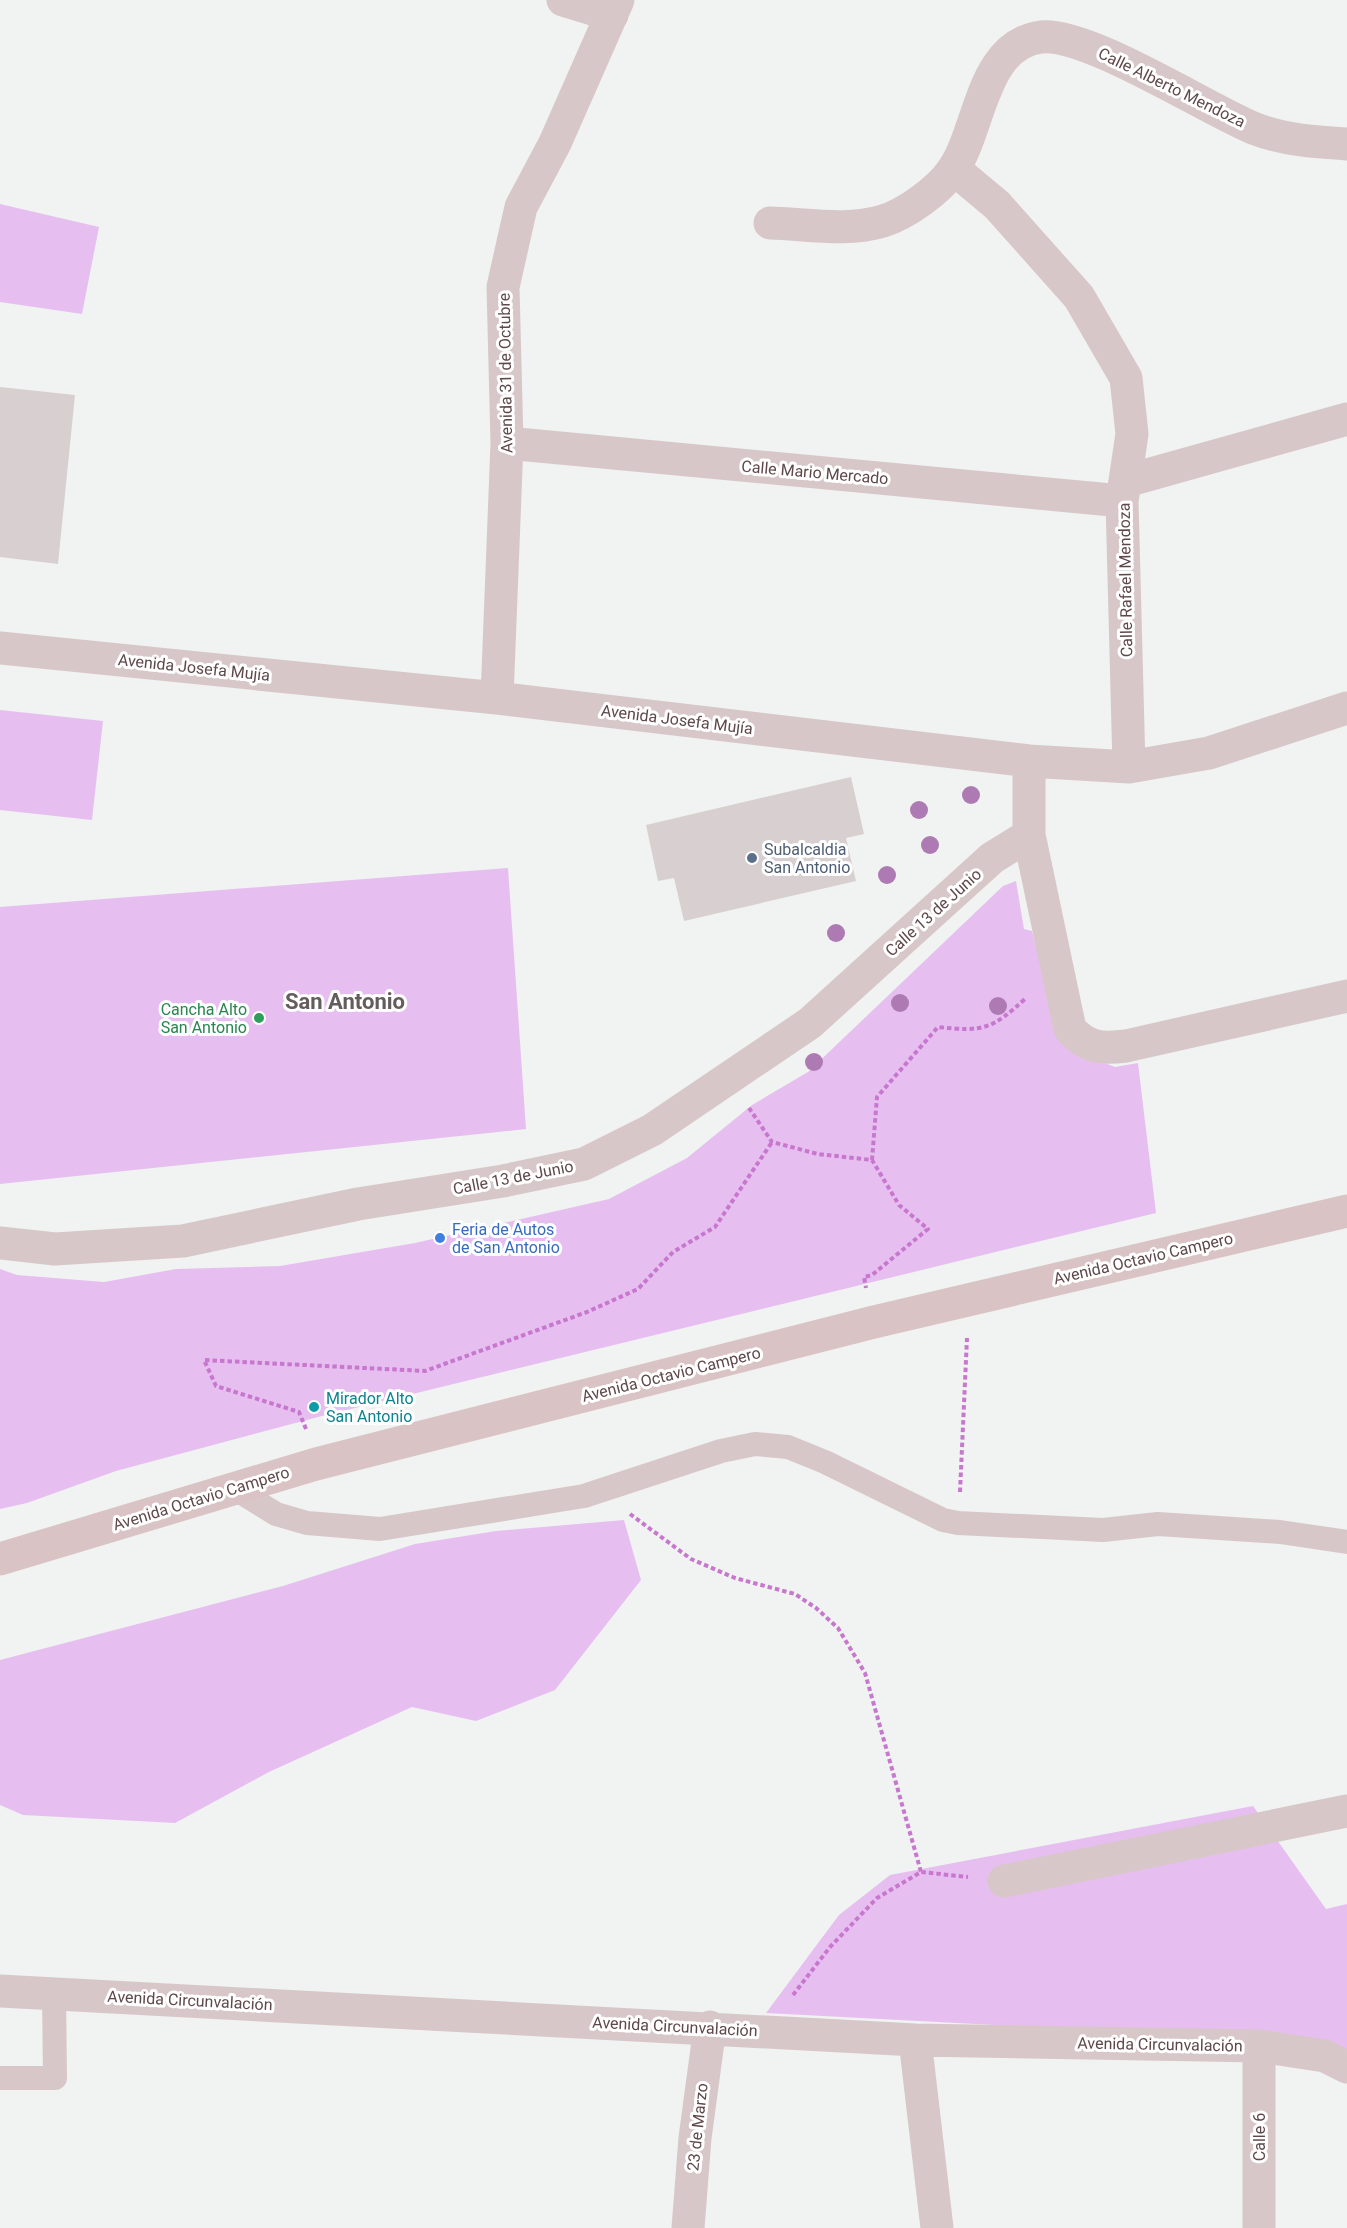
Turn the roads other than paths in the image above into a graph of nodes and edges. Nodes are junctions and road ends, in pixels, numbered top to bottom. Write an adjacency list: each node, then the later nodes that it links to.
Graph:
1 (563, 0): 2 (street)
2 (615, 8): 7 (street, Avenida 31 de Octubre)
3 (1347, 144): 4 (street, Calle Alberto Mendoza)
4 (954, 169): 5 (street, Calle Alberto Mendoza); 8 (street, Calle Rafael Mendoza)
5 (770, 222)
6 (1347, 419): 8 (street, Calle Mario Mercado)
7 (507, 443): 8 (street, Calle Mario Mercado); 10 (street, Avenida 31 de Octubre)
8 (1124, 491): 13 (street, Calle Rafael Mendoza)
9 (0, 648): 10 (street, Avenida Josefa Mujía)
10 (497, 698): 12 (street, Avenida Josefa Mujía)
11 (1347, 708): 13 (street, Avenida Josefa Mujía)
12 (1029, 761): 13 (street, Avenida Josefa Mujía); 14 (street)
13 (1129, 767)
14 (1029, 835): 15 (street); 17 (street, Calle 13 de Junio)
15 (1347, 996)
16 (1347, 1211): 18 (main road, Avenida Octavio Campero)
17 (0, 1243)
18 (234, 1488): 19 (lane); 20 (main road, Avenida Octavio Campero)
19 (1347, 1542)
20 (0, 1559)
21 (1347, 1810): 22 (street)
22 (1004, 1881)
23 (0, 1990): 24 (street, Avenida Circunvalación)
24 (54, 1993): 25 (street, Avenida Circunvalación); 29 (lane)
25 (710, 2027): 26 (street, Avenida Circunvalación); 30 (street, 23 de Marzo)
26 (915, 2040): 27 (street, Avenida Circunvalación); 31 (street)
27 (1259, 2046): 28 (street, Avenida Circunvalación); 32 (street, Calle 6)
28 (1347, 2067)
29 (0, 2078)
30 (688, 2228)
31 (937, 2228)
32 (1259, 2228)

